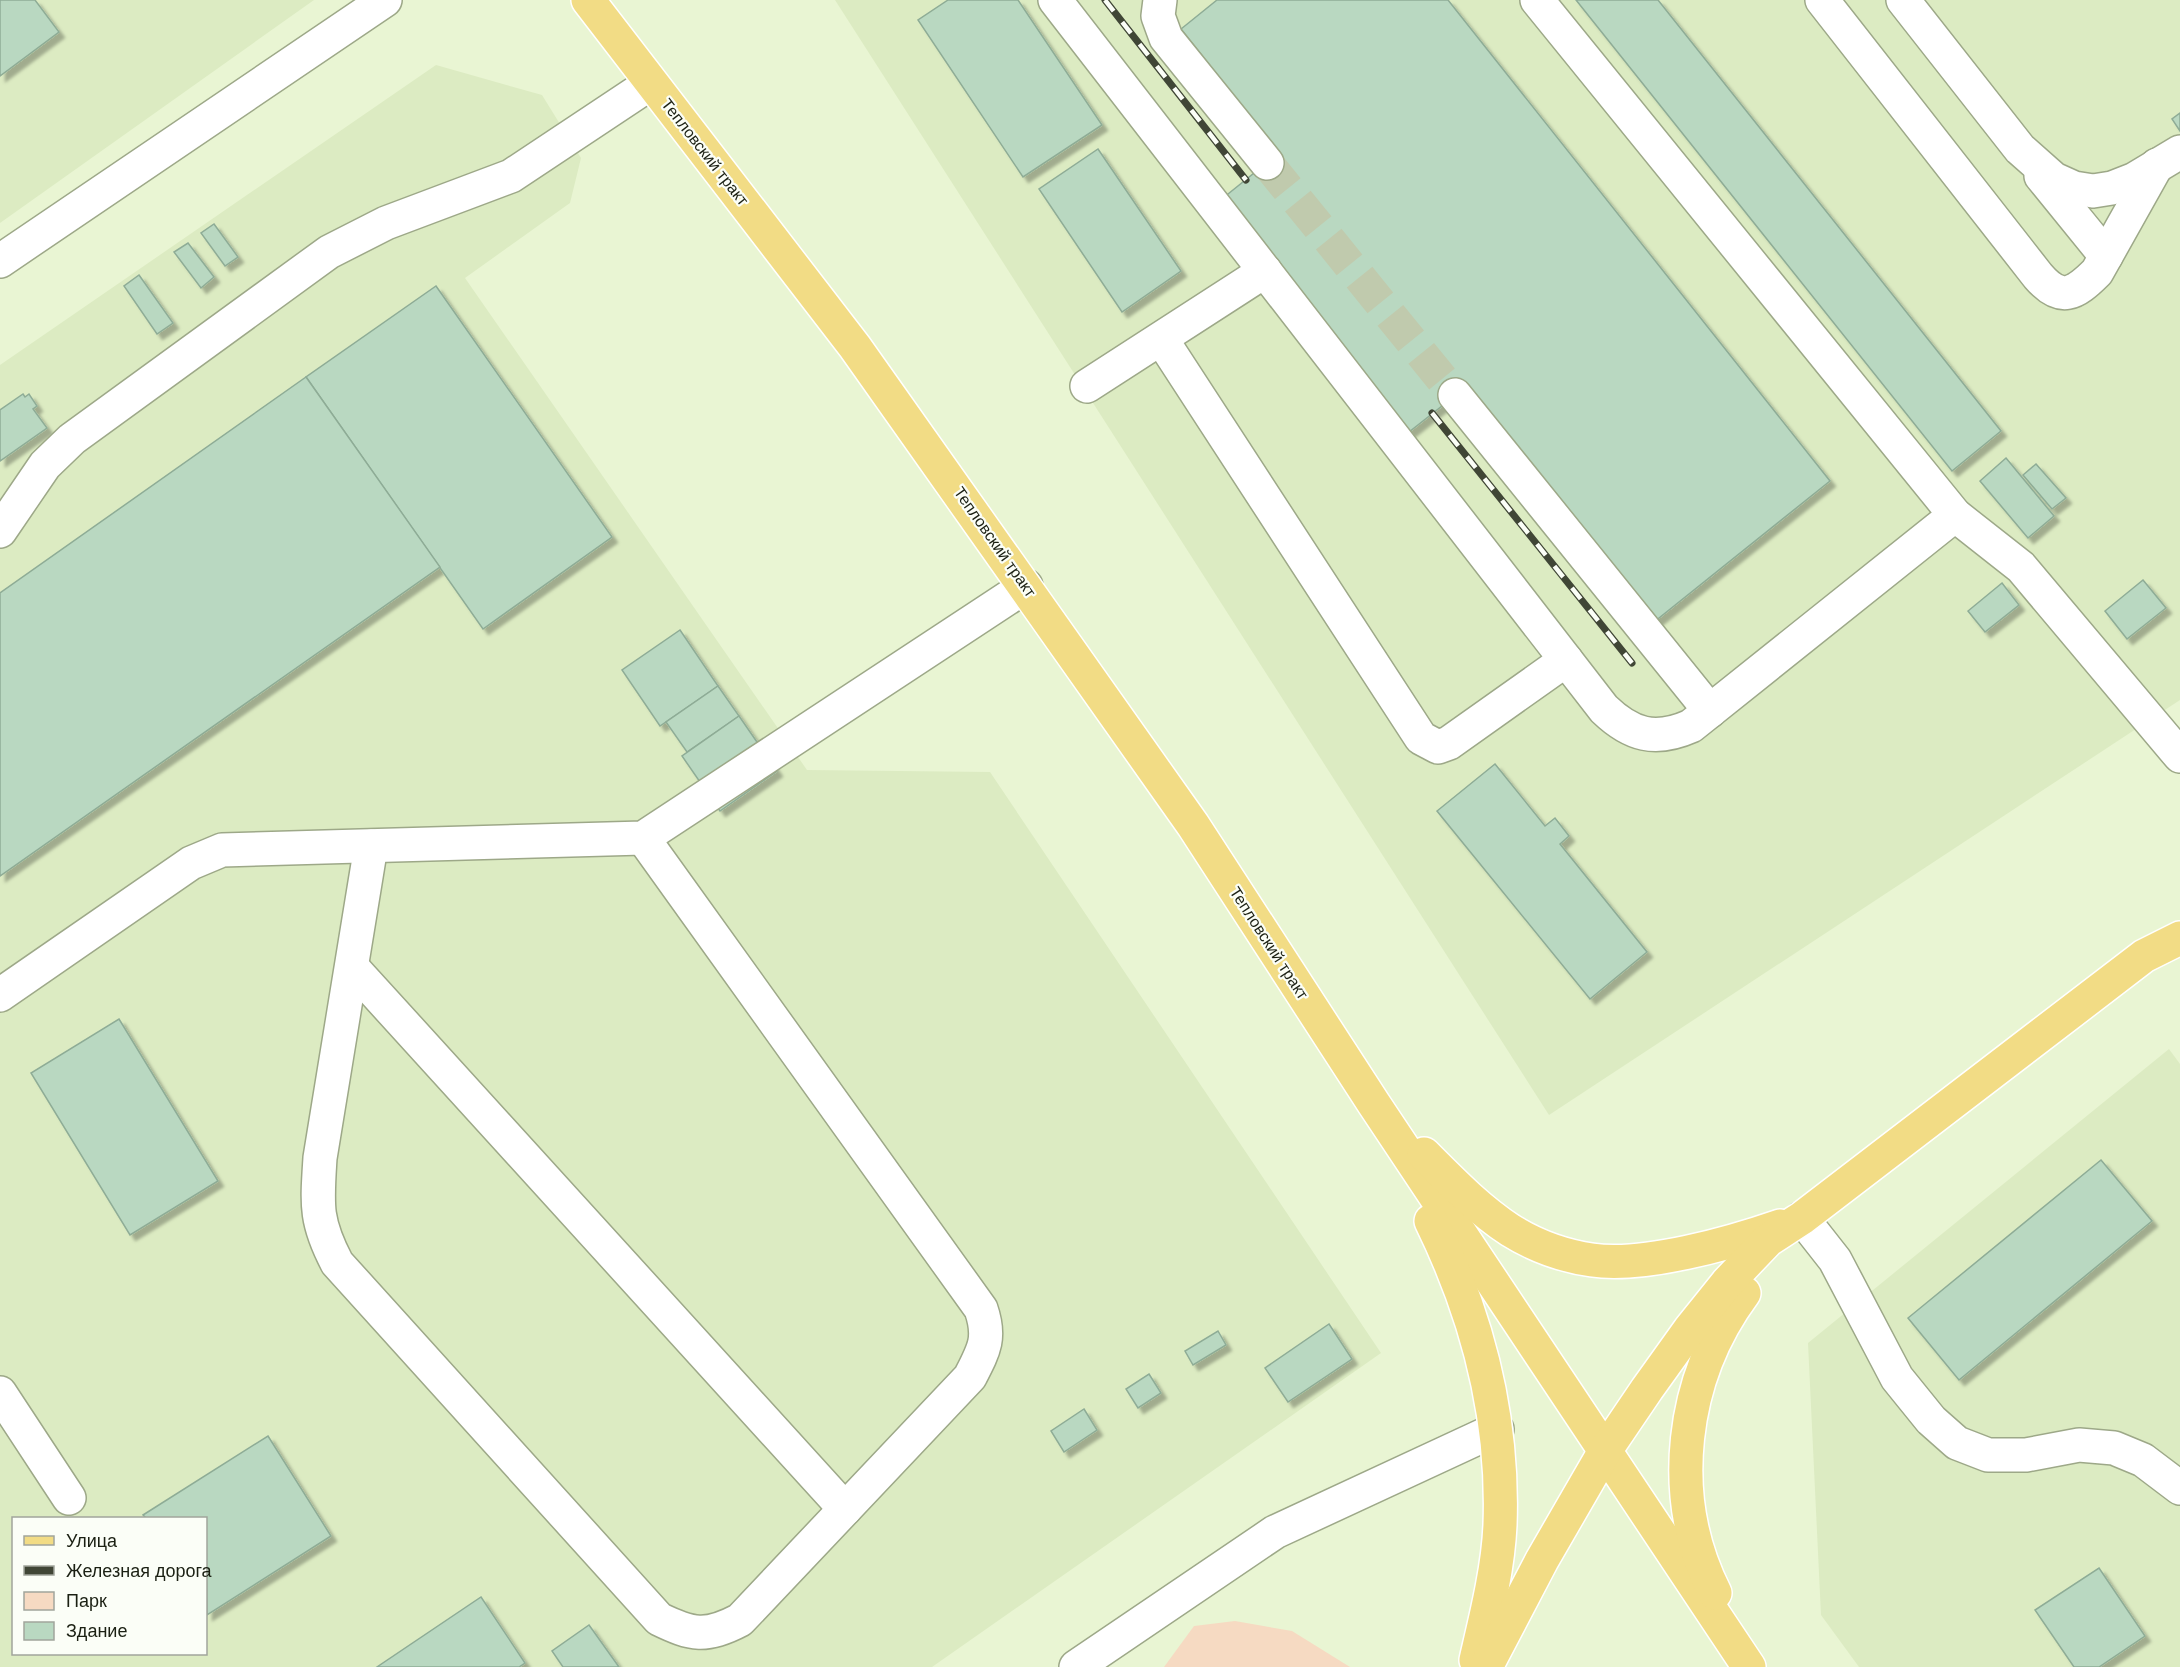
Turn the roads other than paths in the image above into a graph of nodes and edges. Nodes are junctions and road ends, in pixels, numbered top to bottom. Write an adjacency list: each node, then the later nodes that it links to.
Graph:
1 (385, 0): 13 (lane)
2 (588, 0): 8 (main road, Тепловский тракт)
3 (1055, 0): 14 (lane)
4 (1160, 0): 11 (lane)
5 (1538, 0): 18 (lane)
6 (1822, 0): 12 (lane)
7 (1903, 0): 9 (lane)
8 (651, 82): 19 (lane); 20 (main road, Тепловский тракт)
9 (2019, 149): 10 (lane); 12 (lane)
10 (2169, 159): 12 (lane)
11 (1267, 163)
12 (2106, 256)
13 (0, 261)
14 (1265, 272): 15 (lane); 21 (lane)
15 (1162, 340): 16 (lane); 21 (lane)
16 (1087, 386)
17 (1455, 395): 22 (lane)
18 (1955, 515): 22 (lane); 23 (lane)
19 (0, 531)
20 (1026, 586): 24 (lane); 31 (main road, Тепловский тракт)
21 (1566, 660): 22 (lane)
22 (1710, 711)
23 (2180, 756)
24 (643, 838): 25 (lane); 38 (lane)
25 (371, 846): 29 (lane); 30 (lane)
26 (2180, 927): 28 (main road)
27 (2180, 938): 28 (main road)
28 (2144, 956): 32 (main road)
29 (352, 967): 38 (lane); 38 (lane)
30 (0, 995)
31 (1374, 1104): 32 (main road); 34 (main road); 35 (main road)
32 (1802, 1218): 35 (main road); 36 (lane); 42 (main road)
33 (0, 1393): 37 (lane)
34 (1497, 1429): 39 (lane); 40 (main road)
35 (1605, 1451): 41 (main road); 42 (main road)
36 (2180, 1488)
37 (69, 1498)
38 (845, 1509)
39 (1076, 1667)
40 (1475, 1667)
41 (1486, 1667)
42 (1751, 1667)

